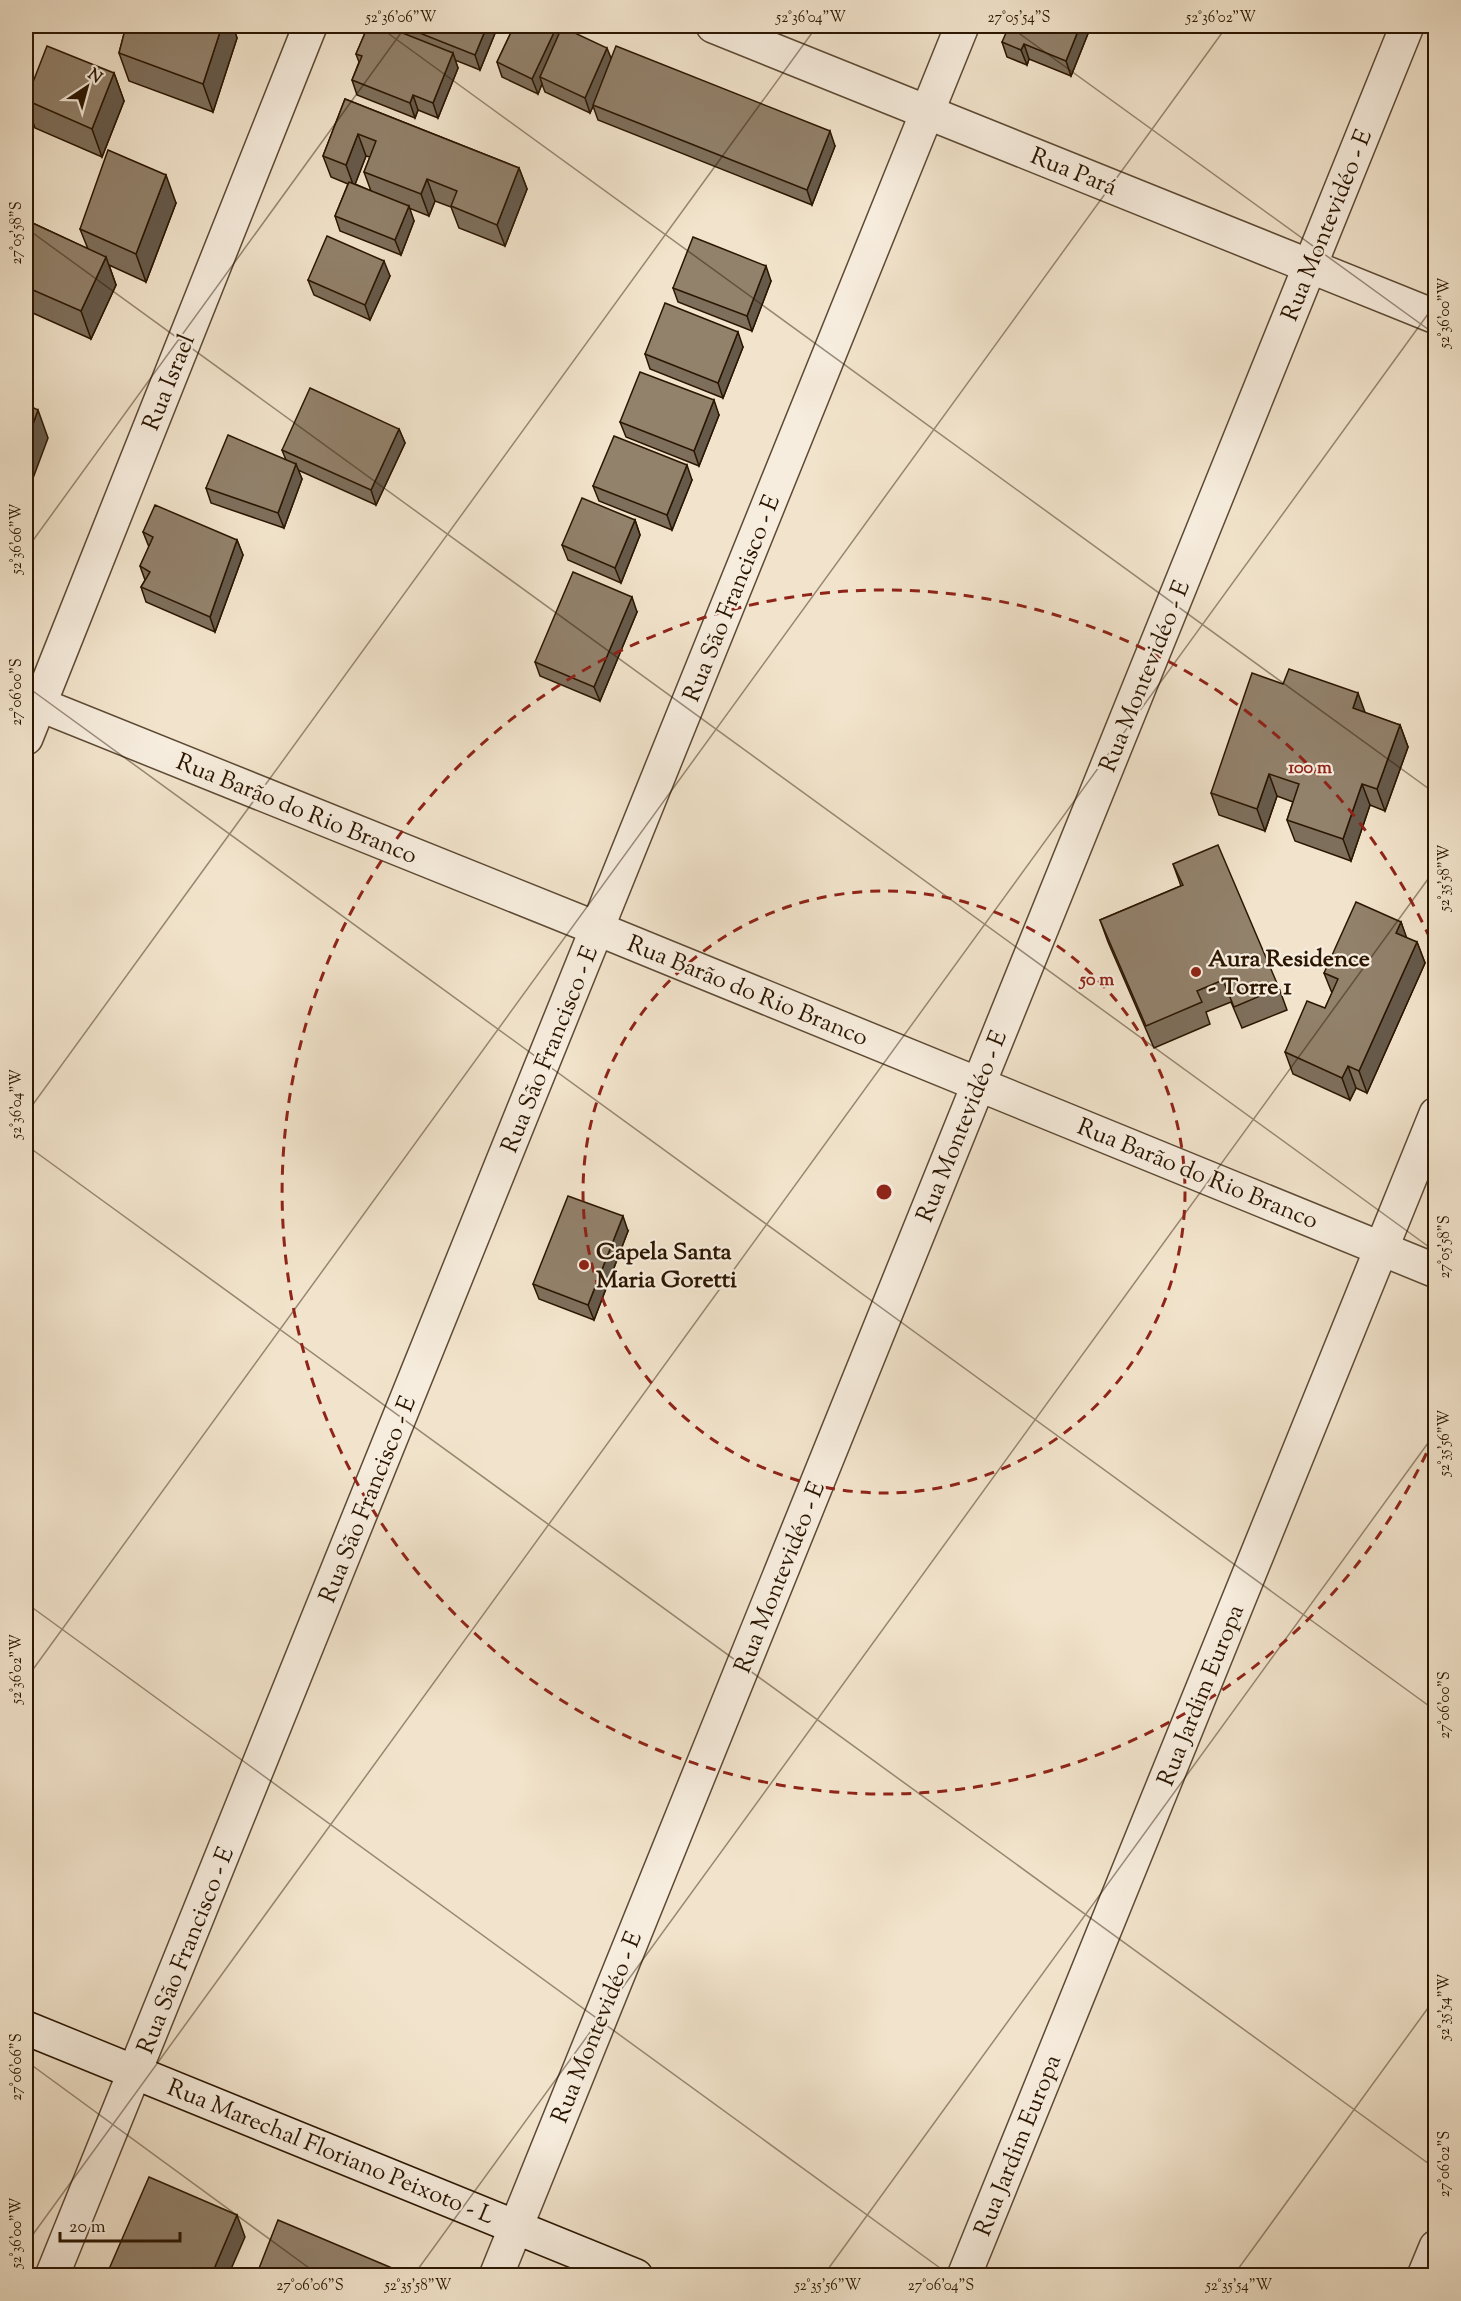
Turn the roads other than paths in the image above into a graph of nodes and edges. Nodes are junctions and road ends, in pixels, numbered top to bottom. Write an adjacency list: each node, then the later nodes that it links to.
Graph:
1 (310, 26): 8 (street, Rua Israel)
2 (713, 26): 5 (street, Rua Pará)
3 (962, 26): 5 (street, Rua São Francisco - E)
4 (1407, 26): 6 (street, Rua Montevidéo - E)
5 (927, 112): 6 (street, Rua Pará); 10 (street, Rua São Francisco - E)
6 (1310, 266): 7 (street, Rua Pará); 11 (street, Rua Montevidéo - E)
7 (1436, 317)
8 (32, 702): 9 (street, Rua Israel); 10 (street, Rua Barão do Rio Branco)
9 (26, 738)
10 (598, 929): 11 (street, Rua Barão do Rio Branco); 16 (street, Rua São Francisco - E)
11 (978, 1084): 13 (street, Rua Barão do Rio Branco); 17 (street, Rua Montevidéo - E)
12 (1436, 1114): 13 (street, Rua Jardim Europa)
13 (1381, 1248): 14 (street, Rua Barão do Rio Branco); 22 (street, Rua Jardim Europa)
14 (1436, 1271)
15 (26, 2028): 16 (street, Rua Marechal Floriano Peixoto - L)
16 (136, 2072): 17 (street, Rua Marechal Floriano Peixoto - L); 19 (street, Rua São Francisco - E)
17 (515, 2227): 20 (street, Rua Montevidéo - E); 21 (street, Rua Marechal Floriano Peixoto - L)
18 (1436, 2247): 23 (street)
19 (52, 2276)
20 (496, 2276)
21 (636, 2276)
22 (964, 2276)
23 (1424, 2276)

